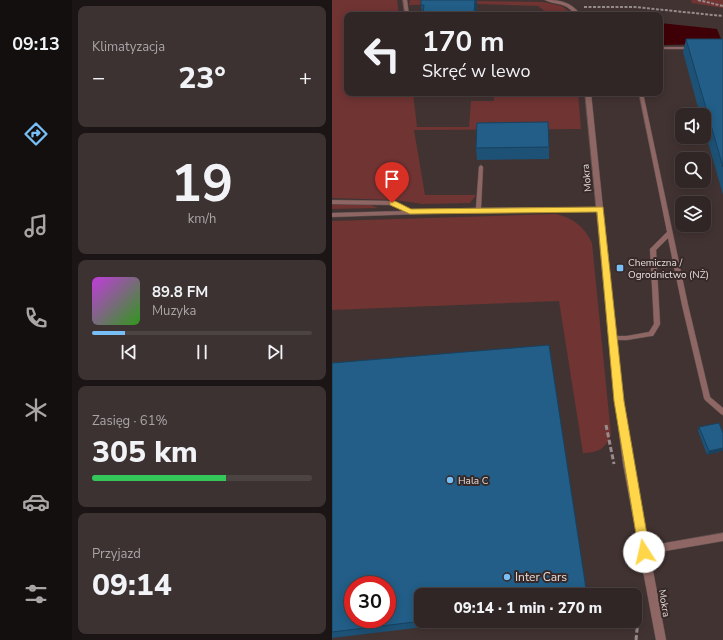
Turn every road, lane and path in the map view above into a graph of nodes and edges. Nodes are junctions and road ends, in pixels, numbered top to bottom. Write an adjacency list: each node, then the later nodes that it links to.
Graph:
1 (405, 0): 6 (lane)
2 (548, 0): 5 (street)
3 (698, 0): 4 (path)
4 (723, 6)
5 (573, 8): 7 (street); 8 (path)
6 (407, 12)
7 (576, 12)
8 (723, 16)
9 (663, 48): 10 (lane)
10 (699, 48)
11 (588, 96): 15 (street, Mokra)
12 (642, 96): 19 (lane)
13 (481, 167): 16 (lane)
14 (332, 202): 17 (lane)
15 (600, 209): 16 (lane); 20 (street, Mokra)
16 (478, 210): 17 (lane)
17 (410, 212): 18 (lane)
18 (332, 215)
19 (670, 233): 20 (lane); 21 (lane)
20 (612, 338): 25 (street, Mokra)
21 (723, 412)
22 (606, 425): 23 (path)
23 (615, 471)
24 (723, 537): 25 (lane)
25 (644, 552): 28 (street, Mokra)
26 (637, 628): 27 (path)
27 (636, 640)
28 (660, 640)

